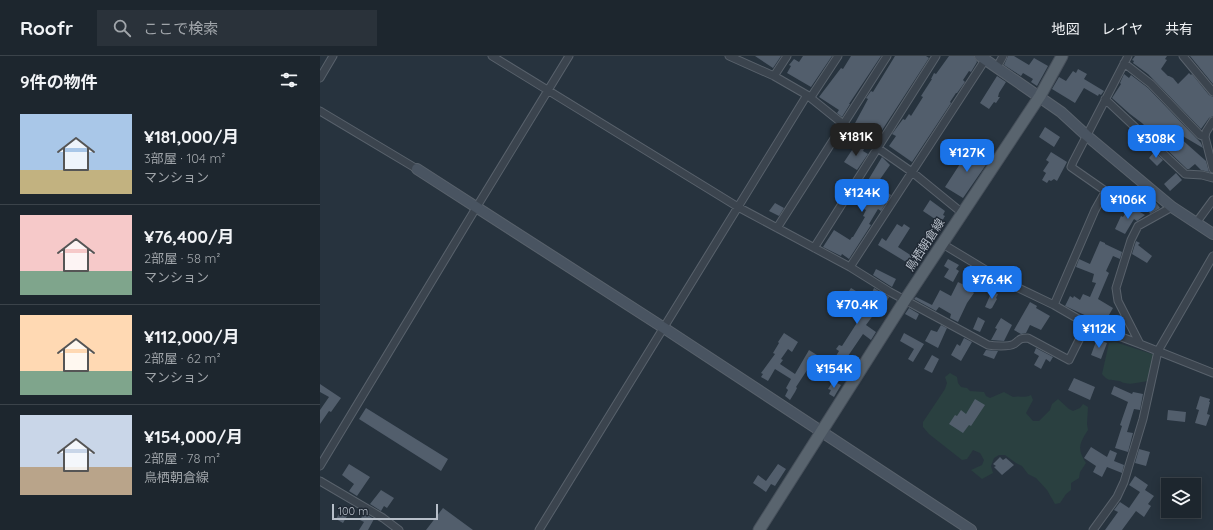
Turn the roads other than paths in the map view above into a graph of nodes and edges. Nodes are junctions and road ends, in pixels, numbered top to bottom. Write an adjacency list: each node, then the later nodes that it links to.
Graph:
1 (334, 56): 17 (street)
2 (492, 56): 18 (street)
3 (569, 56): 18 (street)
4 (729, 56): 12 (street)
5 (787, 56): 16 (street)
6 (838, 56): 20 (street)
7 (887, 56): 25 (street)
8 (936, 56): 28 (street)
9 (1003, 56): 15 (street)
10 (1062, 56): 21 (main road, 鳥栖朝倉線)
11 (1183, 56): 19 (street)
12 (738, 58): 16 (street)
13 (982, 58): 15 (street); 31 (street)
14 (1126, 59): 22 (street); 27 (street)
15 (997, 67): 21 (street)
16 (774, 76): 20 (street)
17 (320, 78)
18 (548, 91): 34 (street); 36 (street)
19 (1213, 92)
20 (809, 96): 25 (street); 34 (street)
21 (1040, 96): 26 (street); 37 (main road, 鳥栖朝倉線)
22 (1105, 98): 26 (street); 32 (street)
23 (320, 111): 29 (street)
24 (1213, 121): 27 (street)
25 (842, 124): 28 (street); 39 (street)
26 (1086, 135): 35 (street); 46 (street)
27 (1205, 137): 30 (street)
28 (877, 147): 31 (street); 42 (street)
29 (417, 169): 36 (street)
30 (1213, 169)
31 (912, 172): 37 (street); 44 (street)
32 (1213, 178)
33 (1213, 200): 38 (street)
34 (738, 207): 39 (street); 48 (street)
35 (1172, 207): 38 (street); 49 (street)
36 (476, 208): 48 (street); 53 (street)
37 (962, 212): 41 (main road, 鳥栖朝倉線)
38 (1196, 223): 40 (street)
39 (776, 228): 42 (street)
40 (1213, 234)
41 (941, 243): 45 (main road, 鳥栖朝倉線); 46 (street)
42 (814, 248): 44 (street)
43 (1213, 256): 50 (street)
44 (850, 267): 45 (street)
45 (905, 300): 47 (street); 52 (main road, 鳥栖朝倉線)
46 (1054, 305): 47 (street)
47 (1087, 324): 49 (street)
48 (664, 328): 52 (street); 56 (street)
49 (1140, 344): 50 (street)
50 (1158, 351): 51 (street); 59 (street)
51 (1213, 374)
52 (821, 431): 57 (main road, 鳥栖朝倉線); 58 (street)
53 (320, 466)
54 (320, 481): 55 (street)
55 (399, 530)
56 (539, 530)
57 (759, 530)
58 (971, 530)
59 (1093, 530)

